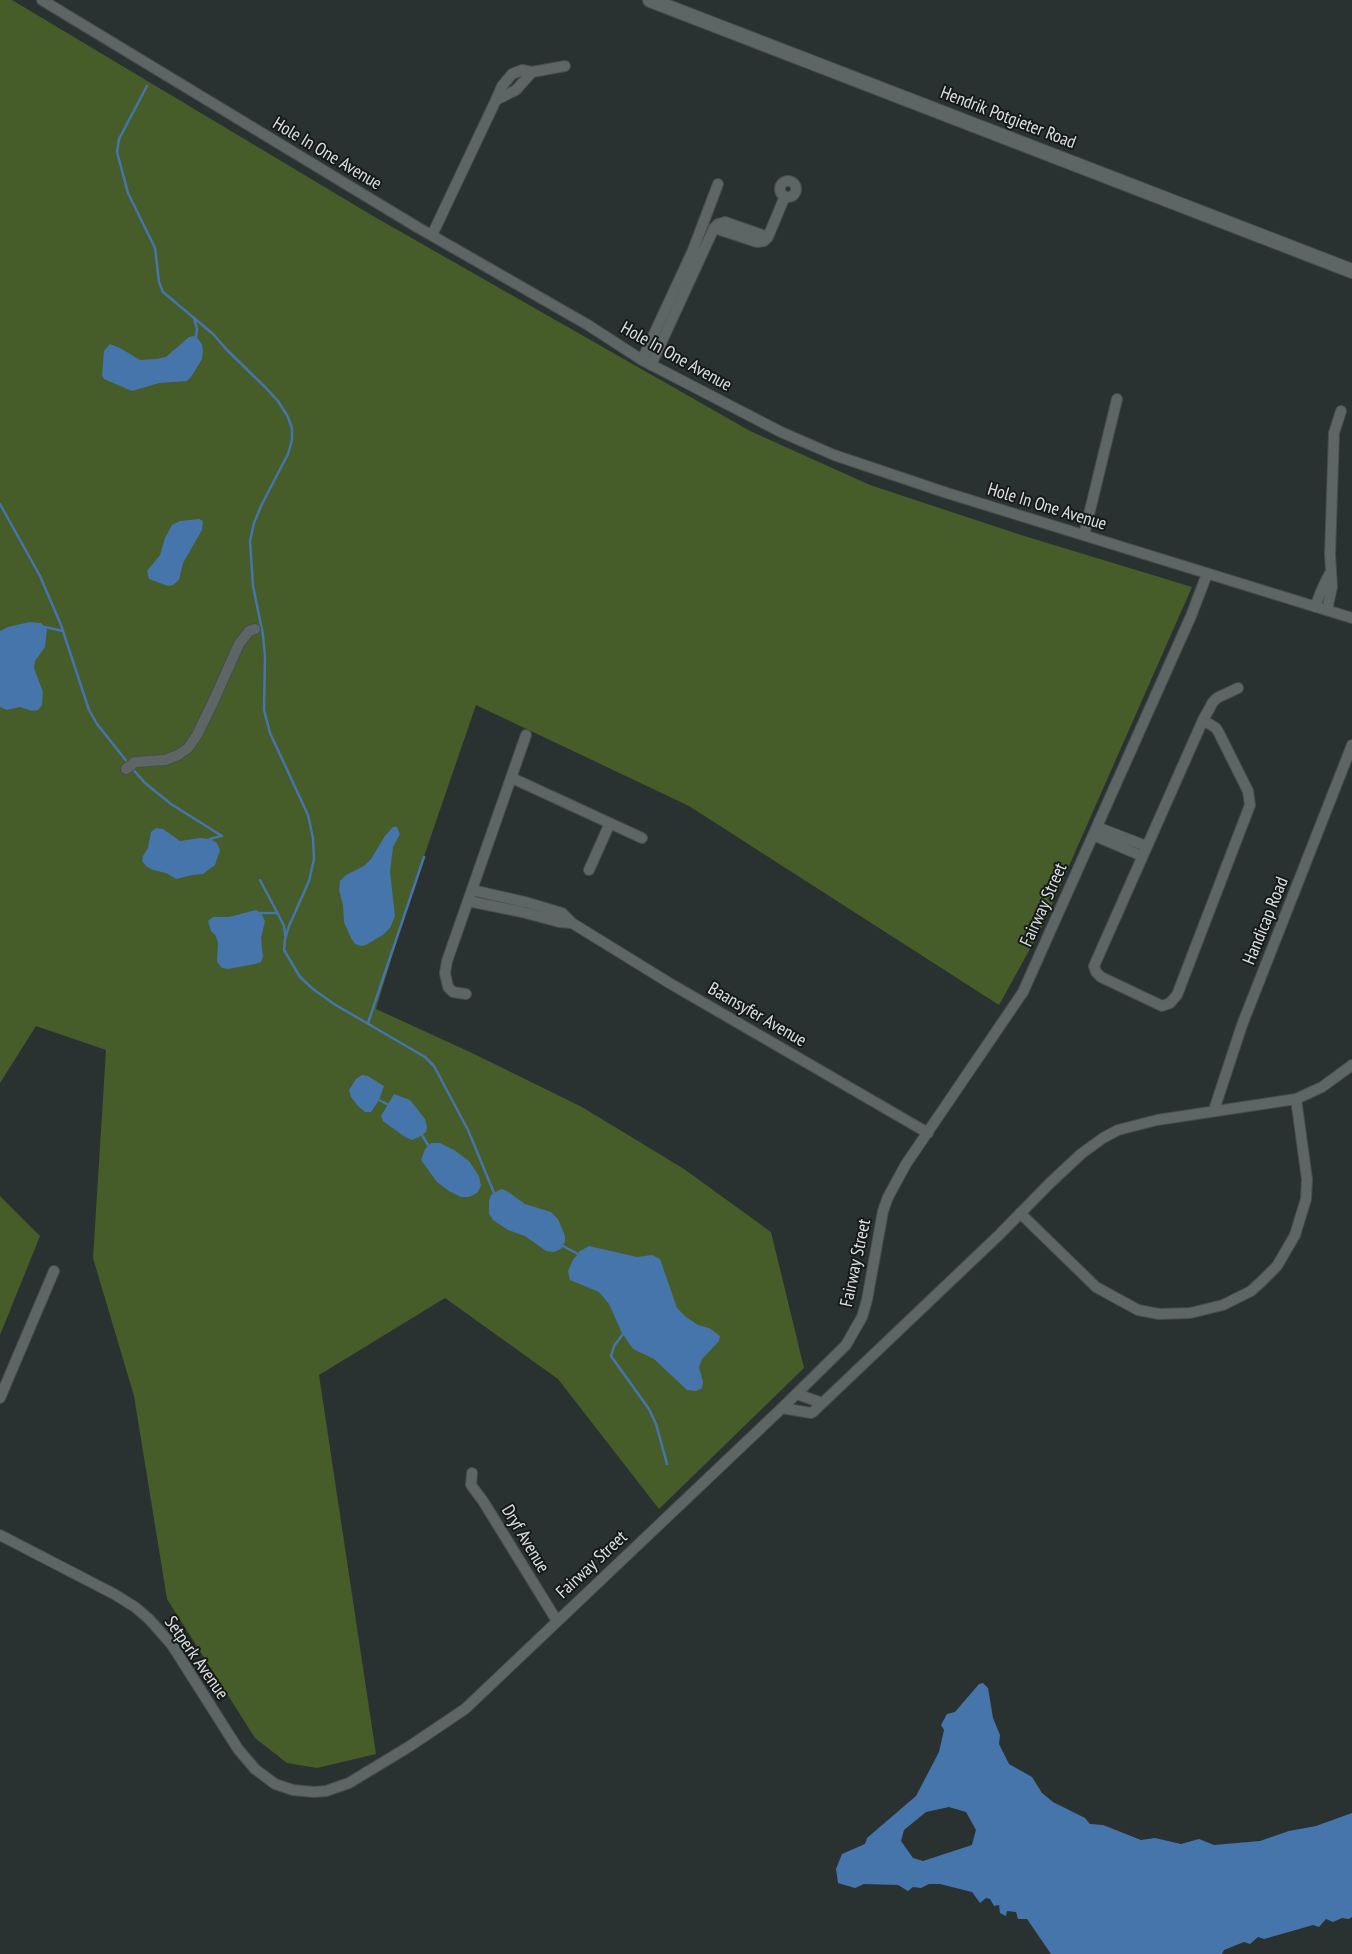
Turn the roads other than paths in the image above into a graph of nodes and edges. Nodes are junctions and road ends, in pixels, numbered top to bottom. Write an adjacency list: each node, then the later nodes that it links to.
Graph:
1 (42, 0): 6 (street, Hole In One Avenue)
2 (650, 0): 7 (main road, Hendrik Potgieter Road)
3 (565, 66): 6 (street)
4 (718, 184): 8 (street)
5 (785, 196): 8 (street)
6 (432, 235): 8 (street, Hole In One Avenue)
7 (1352, 271)
8 (647, 362): 11 (street, Hole In One Avenue)
9 (1117, 399): 11 (street)
10 (1341, 410): 12 (street)
11 (1084, 535): 13 (street, Hole In One Avenue)
12 (1331, 572): 14 (street); 15 (street)
13 (1208, 574): 14 (street, Hole In One Avenue); 26 (street, Fairway Street)
14 (1316, 607): 15 (street, Hole In One Avenue)
15 (1327, 610): 16 (street, Hole In One Avenue)
16 (1352, 618)
17 (255, 629): 23 (street)
18 (1238, 688): 19 (street)
19 (1203, 720): 28 (street); 28 (street)
20 (526, 735): 24 (street)
21 (1352, 745): 22 (street, Handicap Road)
22 (1350, 758): 36 (street, Handicap Road)
23 (126, 769)
24 (512, 778): 25 (street); 30 (street)
25 (610, 823): 27 (street); 29 (street)
26 (1095, 831): 28 (street); 37 (street, Fairway Street)
27 (642, 838)
28 (1144, 851)
29 (589, 870)
30 (472, 890): 31 (street); 32 (street, Baansyfer Avenue)
31 (468, 900): 32 (street, Baansyfer Avenue); 33 (street)
32 (524, 907): 37 (street, Baansyfer Avenue)
33 (466, 994)
34 (1352, 1065): 35 (street)
35 (1296, 1099): 36 (street); 38 (street)
36 (1214, 1110): 38 (street)
37 (928, 1133): 40 (street, Fairway Street)
38 (1020, 1213): 42 (street)
39 (54, 1271): 41 (street)
40 (797, 1394): 42 (street); 43 (street, Fairway Street)
41 (0, 1398)
42 (822, 1403): 43 (street)
43 (782, 1408): 46 (street, Fairway Street)
44 (472, 1473): 46 (street, Dryf Avenue)
45 (0, 1534): 47 (street, Setperk Avenue)
46 (557, 1621): 47 (street, Fairway Street)
47 (326, 1791)

